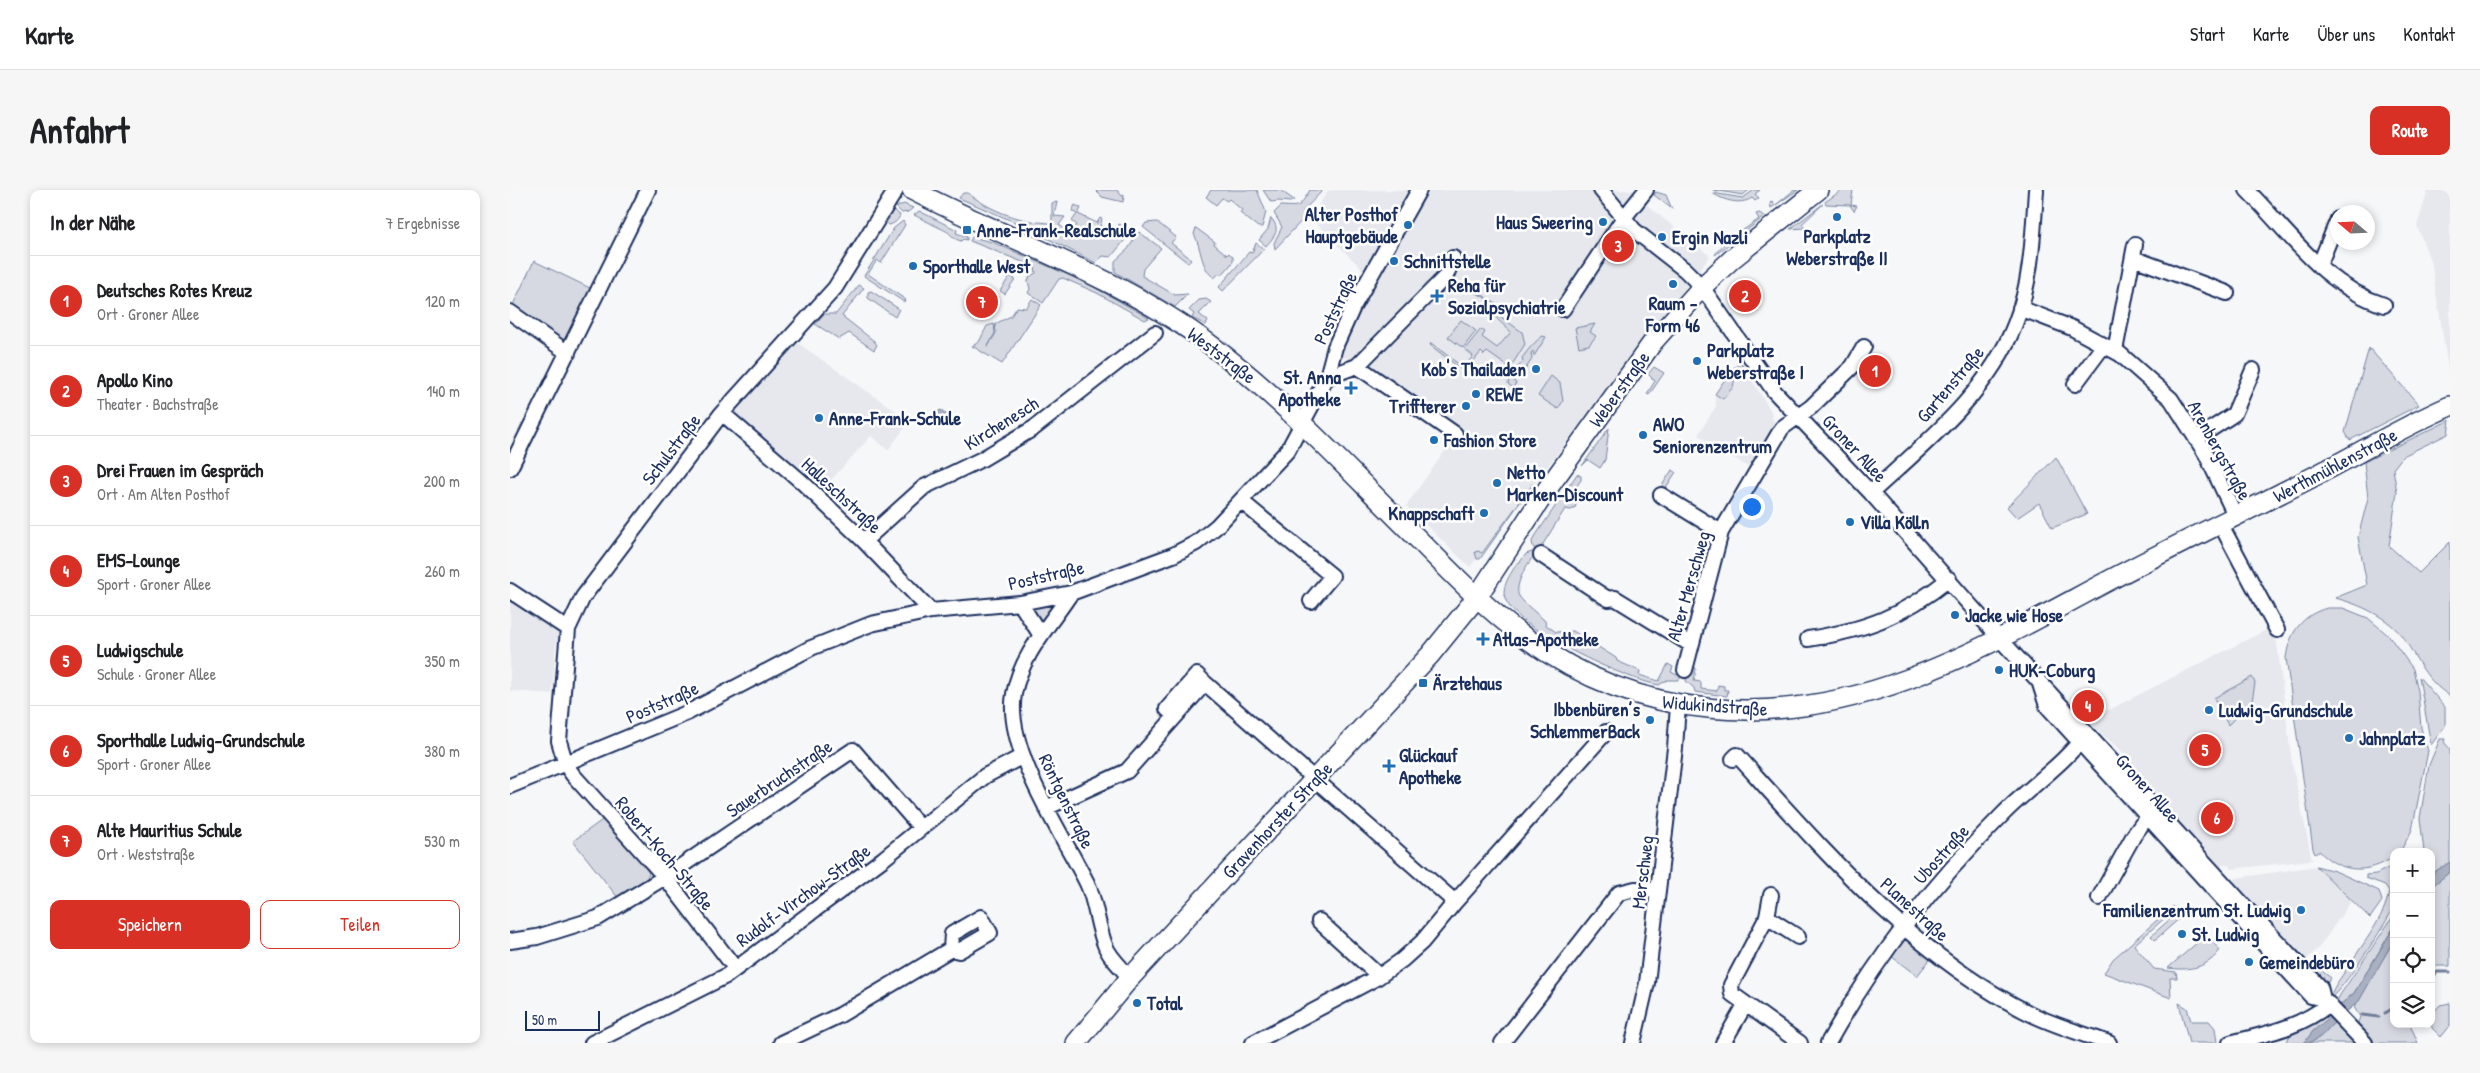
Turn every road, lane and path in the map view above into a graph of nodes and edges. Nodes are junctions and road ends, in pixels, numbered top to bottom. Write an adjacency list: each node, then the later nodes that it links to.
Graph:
1 (648, 190): 23 (street)
2 (896, 190): 29 (street, Schulstraße)
3 (912, 190): 31 (main road, Weststraße)
4 (1419, 190): 26 (street, Poststraße)
5 (1601, 190): 10 (street)
6 (1646, 190): 10 (street)
7 (1818, 190): 14 (main road, Weberstraße)
8 (2036, 190): 17 (street, Gartenstraße)
9 (2247, 190): 13 (street)
10 (1623, 219): 14 (street); 18 (street)
11 (2330, 238): 13 (street)
12 (1453, 258): 24 (street)
13 (2319, 266): 16 (street)
14 (1702, 287): 30 (street); 45 (main road, Weberstraße)
15 (2227, 293): 22 (street)
16 (2384, 305)
17 (2020, 308): 22 (street, Arenbergstraße); 35 (street, Gartenstraße)
18 (1563, 309)
19 (510, 312): 23 (street)
20 (1155, 333): 40 (street, Kirchenesch)
21 (1864, 347): 30 (street, Groner Allee)
22 (2110, 348): 27 (street); 33 (street, Arenbergstraße)
23 (568, 353): 34 (street)
24 (1357, 366): 26 (street); 32 (street)
25 (2253, 370): 33 (street)
26 (1327, 377): 31 (street, Poststraße)
27 (2076, 384)
28 (2450, 406): 38 (main road, Werthmühlenstraße)
29 (722, 413): 40 (street, Halleschstraße); 49 (street, Schulstraße)
30 (1798, 415): 35 (street, Groner Allee); 39 (street, Alter Merschweg)
31 (1304, 424): 37 (street, Poststraße); 45 (main road, Weststraße)
32 (1455, 434)
33 (2196, 439): 38 (street, Arenbergstraße)
34 (510, 468)
35 (1871, 493): 42 (street, Groner Allee)
36 (1661, 495): 39 (street)
37 (1241, 501): 44 (street, Poststraße); 46 (street)
38 (2229, 521): 50 (street); 53 (main road, Werthmühlenstraße)
39 (1721, 532): 54 (street, Alter Merschweg)
40 (864, 541): 48 (street, Halleschstraße)
41 (1542, 555): 54 (street)
42 (1949, 579): 52 (street); 53 (street, Groner Allee)
43 (510, 591): 49 (street)
44 (1071, 593): 47 (street, Poststraße); 51 (street, Röntgenstraße)
45 (1477, 597): 56 (main road, Widukindstraße); 62 (main road, Gravenhorster Straße)
46 (1312, 601)
47 (1020, 603): 48 (street, Poststraße); 51 (street)
48 (931, 611): 61 (street, Poststraße)
49 (568, 629): 61 (street, Schulstraße)
50 (2277, 630)
51 (1040, 634): 59 (street, Röntgenstraße)
52 (1808, 639)
53 (2001, 640): 56 (main road, Widukindstraße); 58 (street, Groner Allee)
54 (1690, 644): 55 (street, Alter Merschweg)
55 (1685, 670)
56 (1678, 705): 68 (street, Merschweg)
57 (1606, 732): 71 (street)
58 (2084, 737): 65 (street, Groner Allee); 74 (street, Ubostraße)
59 (1024, 756): 64 (street, Röntgenstraße); 66 (street, Rudolf-Virchow-Straße)
60 (1734, 759): 74 (street, Planestraße)
61 (566, 765): 63 (street, Poststraße); 67 (street, Robert-Koch-Straße)
62 (1314, 780): 64 (street); 71 (street); 80 (main road, Gravenhorster Straße)
63 (510, 786)
64 (1046, 808): 80 (street, Röntgenstraße)
65 (2151, 812): 70 (street); 81 (street, Groner Allee)
66 (921, 828): 67 (street, Sauerbruchstraße); 78 (street, Rudolf-Virchow-Straße)
67 (666, 877): 76 (street); 78 (street, Robert-Koch-Straße)
68 (1658, 890): 87 (street); 88 (street, Merschweg)
69 (1771, 895): 72 (street)
70 (2099, 898)
71 (1455, 902): 79 (street)
72 (1767, 917): 75 (street); 82 (street)
73 (1319, 921): 79 (street)
74 (1903, 926): 91 (street, Ubostraße); 92 (street, Planestraße)
75 (1798, 938)
76 (510, 941)
77 (951, 949): 84 (street)
78 (735, 968): 83 (street, Rudolf-Virchow-Straße)
79 (1379, 976): 86 (street)
80 (1130, 978): 85 (main road, Gravenhorster Straße)
81 (2328, 1004): 93 (street); 94 (street, Groner Allee)
82 (1745, 1005): 89 (street); 90 (street)
83 (592, 1043)
84 (780, 1043)
85 (1076, 1043)
86 (1253, 1043)
87 (1502, 1043)
88 (1633, 1043)
89 (1723, 1043)
90 (1800, 1043)
91 (1828, 1043)
92 (2109, 1043)
93 (2230, 1043)
94 (2366, 1043)

